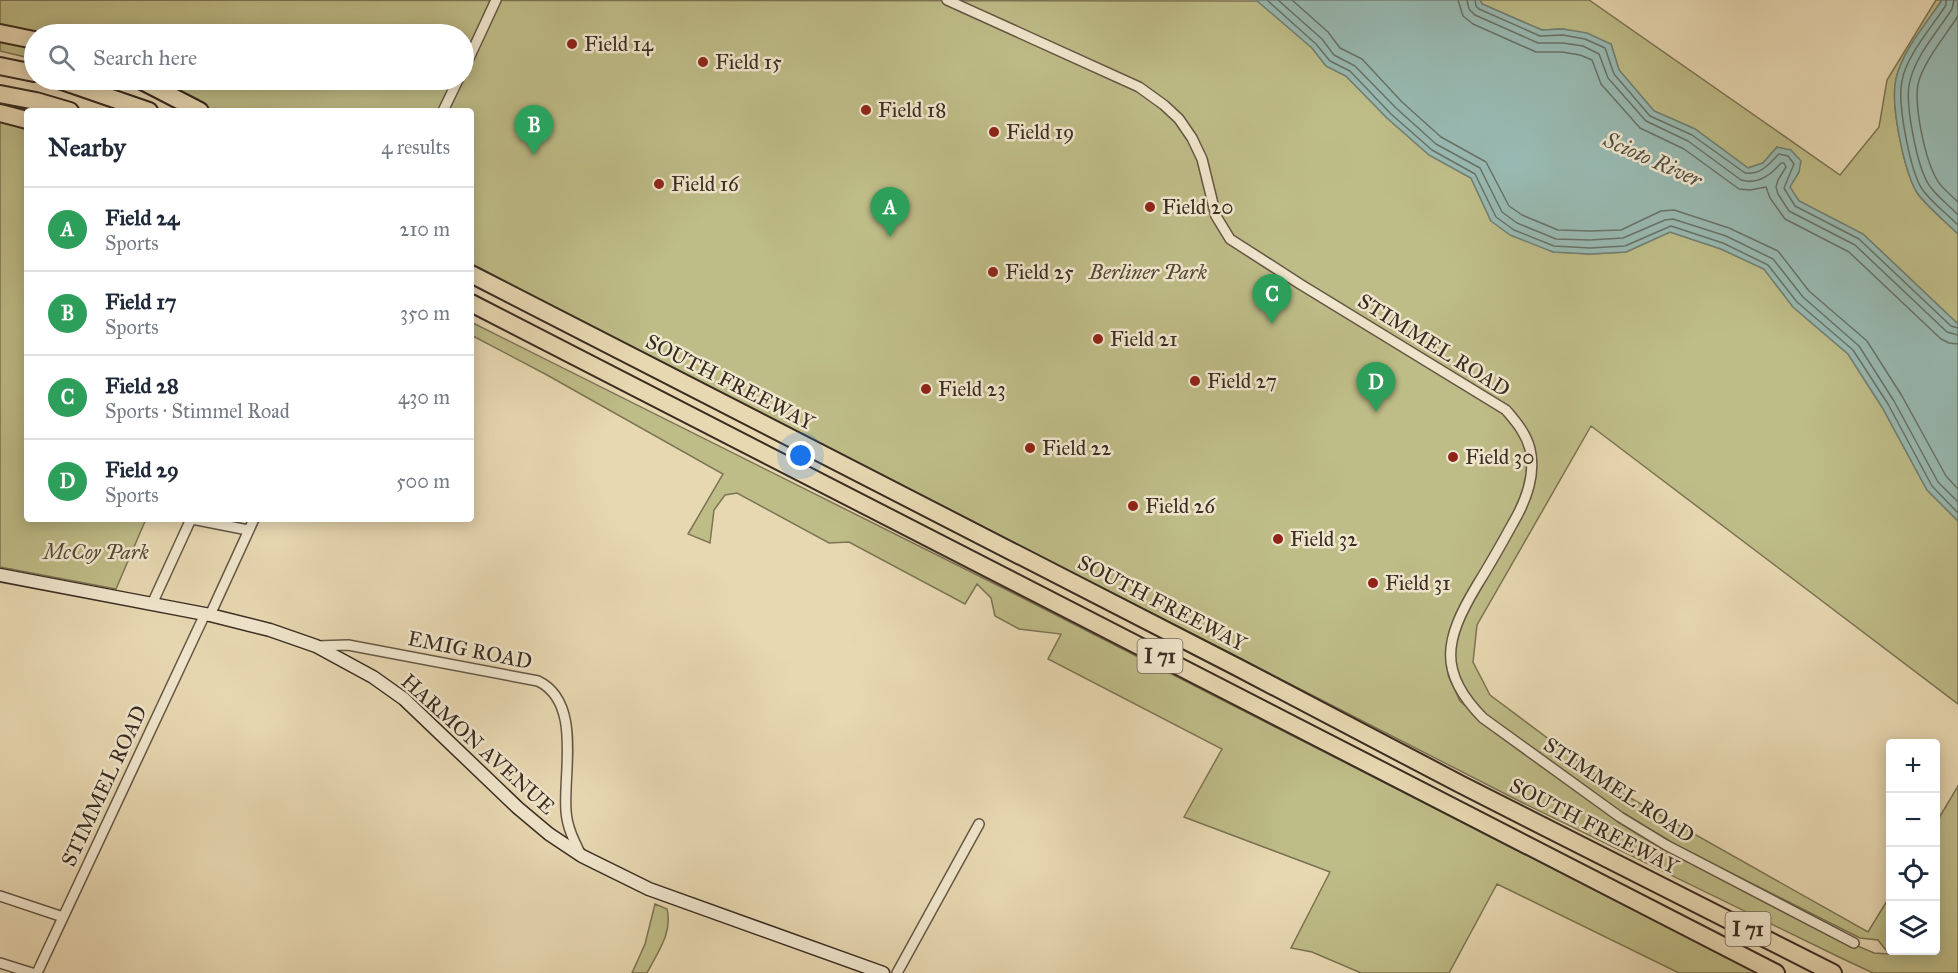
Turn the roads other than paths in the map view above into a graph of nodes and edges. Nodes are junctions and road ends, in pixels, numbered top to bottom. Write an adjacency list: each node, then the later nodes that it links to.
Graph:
1 (496, 0): 5 (street)
2 (947, 0): 32 (street, STIMMEL ROAD)
3 (0, 33): 4 (highway)
4 (24, 38)
5 (474, 47)
6 (0, 66): 7 (highway)
7 (24, 71)
8 (88, 90): 13 (highway)
9 (159, 90): 14 (highway)
10 (453, 90): 15 (street)
11 (0, 93): 12 (highway)
12 (60, 108)
13 (140, 108)
14 (194, 108)
15 (444, 108)
16 (0, 113): 17 (highway)
17 (24, 119)
18 (474, 276): 39 (highway, SOUTH FREEWAY / I 71)
19 (474, 305): 38 (highway, I 71)
20 (191, 522): 25 (street)
21 (207, 522): 23 (street)
22 (252, 522): 23 (street, STIMMEL ROAD)
23 (248, 530): 26 (street, STIMMEL ROAD)
24 (0, 575): 25 (main road, HARMON AVENUE)
25 (152, 604): 26 (main road, HARMON AVENUE)
26 (207, 614): 27 (main road, HARMON AVENUE); 31 (street, STIMMEL ROAD)
27 (315, 646): 29 (main road, HARMON AVENUE); 29 (street, EMIG ROAD)
28 (980, 824): 37 (street)
29 (582, 856): 36 (main road, HARMON AVENUE)
30 (0, 896): 31 (street)
31 (63, 917): 35 (street, STIMMEL ROAD)
32 (1854, 943)
33 (0, 963): 34 (street)
34 (32, 973)
35 (37, 973)
36 (884, 973)
37 (897, 973)
38 (1776, 973)
39 (1833, 973)

